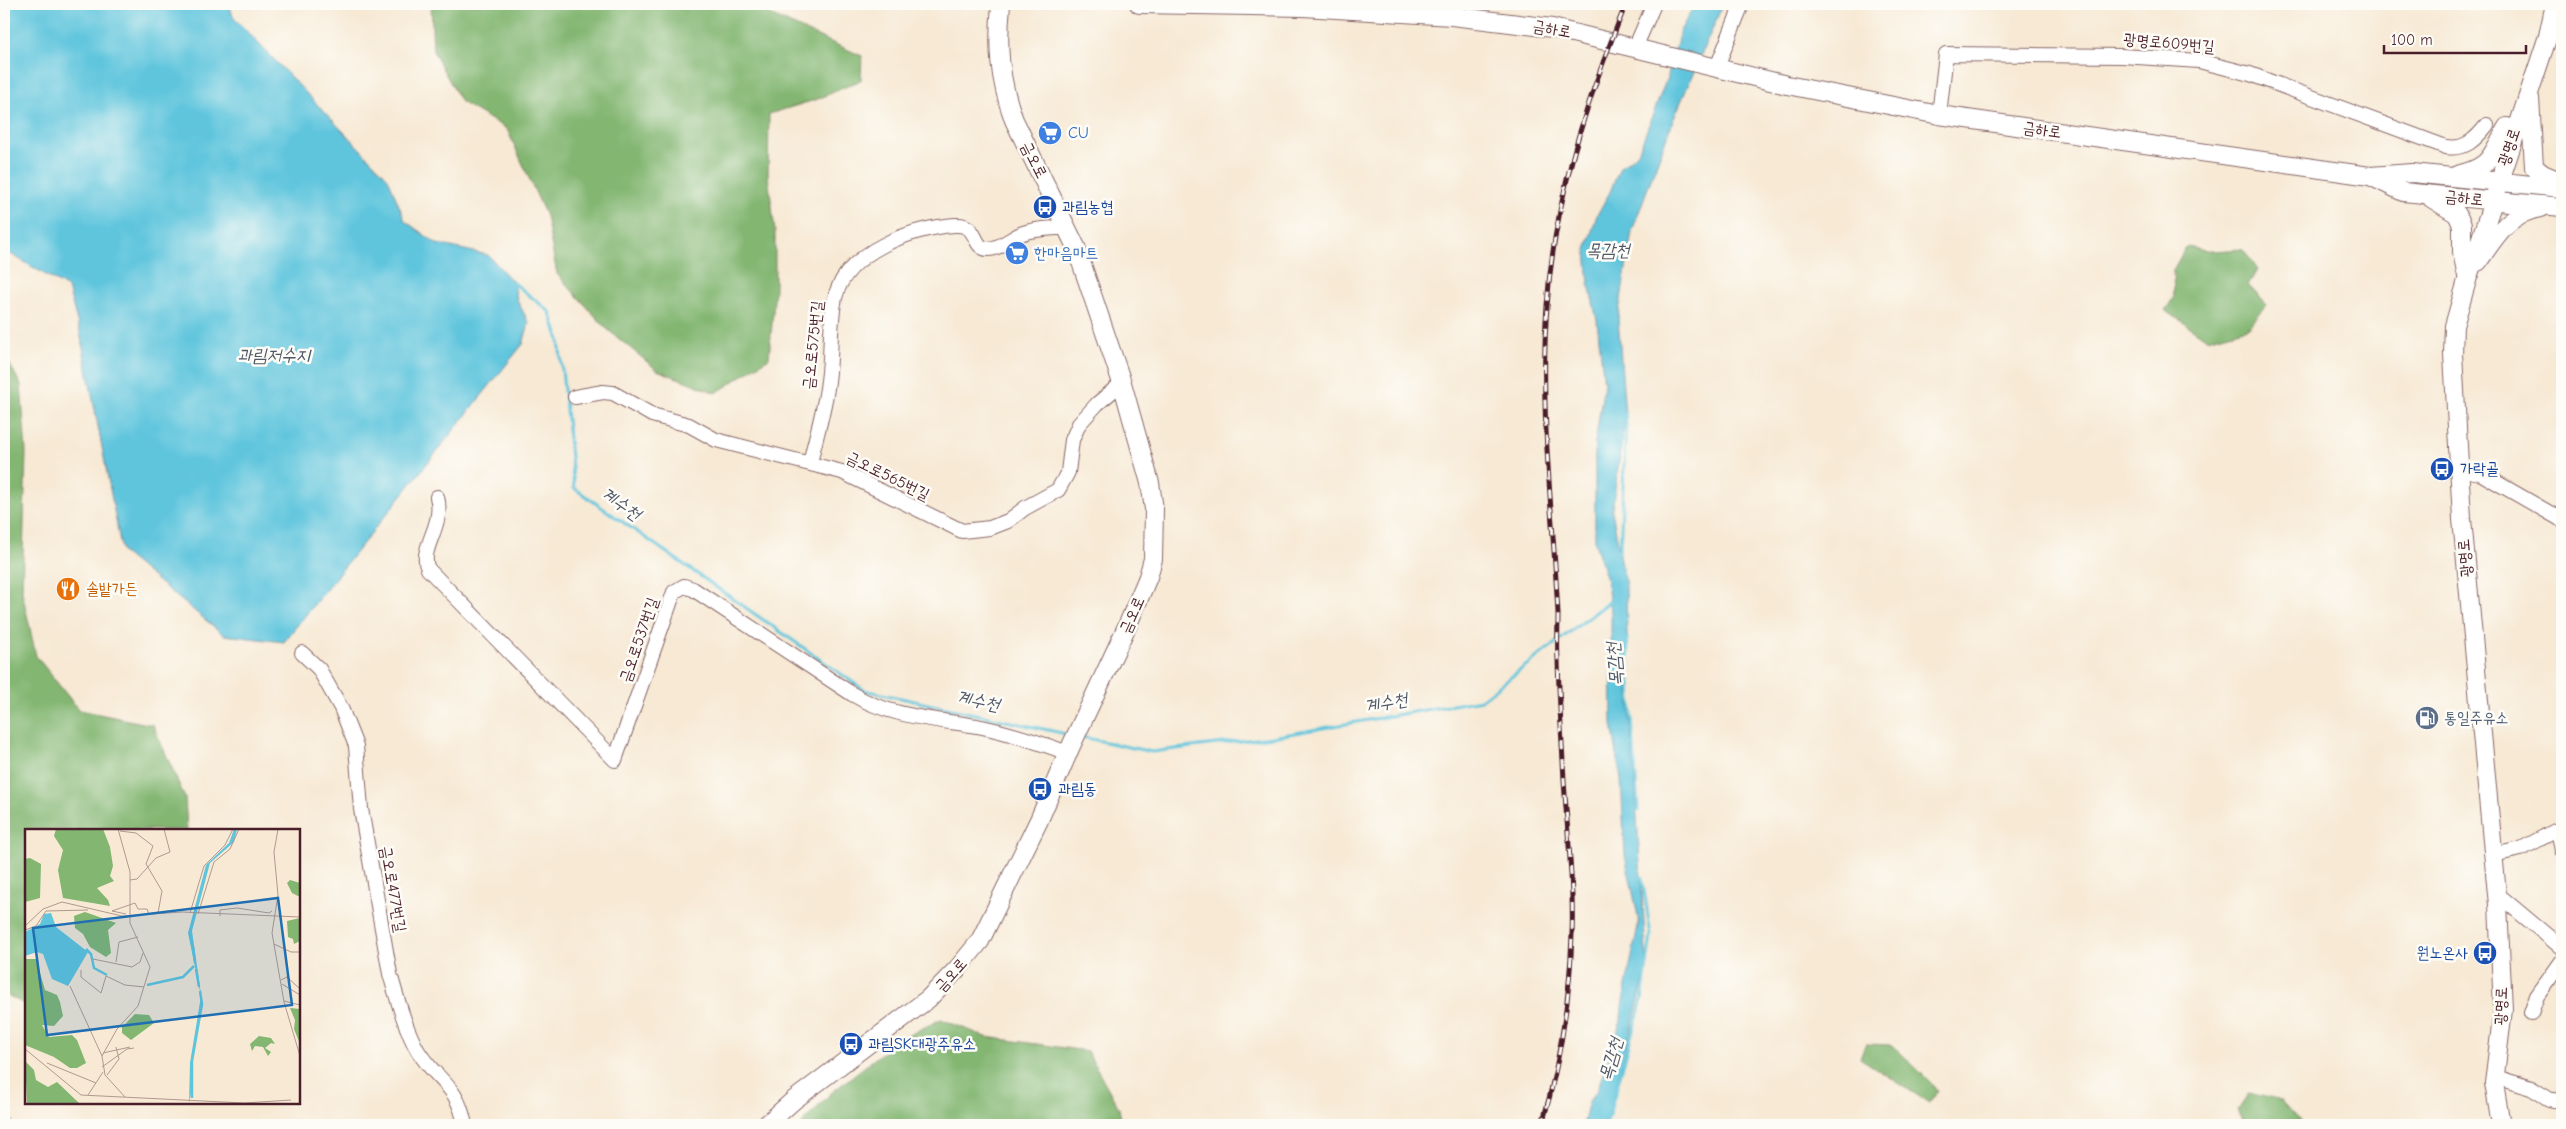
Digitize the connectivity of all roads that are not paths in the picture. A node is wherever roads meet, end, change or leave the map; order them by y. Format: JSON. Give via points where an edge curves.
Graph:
{"nodes":[{"id":1,"x":1002,"y":4,"type":"edge"},
{"id":2,"x":1139,"y":4,"type":"edge"},
{"id":3,"x":1654,"y":4,"type":"edge"},
{"id":4,"x":1742,"y":4,"type":"edge"},
{"id":5,"x":2555,"y":4,"type":"edge"},
{"id":6,"x":1206,"y":5,"type":"edge"},
{"id":7,"x":1304,"y":6,"type":"edge"},
{"id":8,"x":1635,"y":48,"type":"junction"},
{"id":9,"x":1717,"y":67,"type":"junction"},
{"id":10,"x":2530,"y":85,"type":"junction"},
{"id":11,"x":1939,"y":115,"type":"junction"},
{"id":12,"x":2487,"y":126,"type":"dead end"},
{"id":13,"x":2370,"y":176,"type":"junction"},
{"id":14,"x":2449,"y":176,"type":"junction"},
{"id":15,"x":2497,"y":182,"type":"junction"},
{"id":16,"x":2562,"y":182,"type":"edge"},
{"id":17,"x":2562,"y":188,"type":"edge"},
{"id":18,"x":2424,"y":194,"type":"junction"},
{"id":19,"x":2491,"y":201,"type":"junction"},
{"id":20,"x":2558,"y":206,"type":"edge"},
{"id":21,"x":1068,"y":227,"type":"junction"},
{"id":22,"x":2468,"y":276,"type":"junction"},
{"id":23,"x":1122,"y":384,"type":"junction"},
{"id":24,"x":575,"y":397,"type":"dead end"},
{"id":25,"x":810,"y":463,"type":"junction"},
{"id":26,"x":2458,"y":469,"type":"junction"},
{"id":27,"x":437,"y":497,"type":"dead end"},
{"id":28,"x":2562,"y":520,"type":"edge"},
{"id":29,"x":302,"y":654,"type":"dead end"},
{"id":30,"x":1069,"y":750,"type":"junction"},
{"id":31,"x":2562,"y":850,"type":"edge"},
{"id":32,"x":2492,"y":855,"type":"junction"},
{"id":33,"x":2496,"y":893,"type":"junction"},
{"id":34,"x":2562,"y":948,"type":"edge"},
{"id":35,"x":2562,"y":961,"type":"edge"},
{"id":36,"x":2531,"y":1013,"type":"dead end"},
{"id":37,"x":2495,"y":1076,"type":"junction"},
{"id":38,"x":2562,"y":1102,"type":"edge"},
{"id":39,"x":465,"y":1125,"type":"edge"},
{"id":40,"x":766,"y":1125,"type":"edge"},
{"id":41,"x":2501,"y":1125,"type":"edge"}],
"edges":[{"from":1,"to":21,"type":"main road","name":"금오로","via":[[999,56],[1006,98]]},
{"from":2,"to":6,"type":"main road","name":"금하로"},
{"from":3,"to":8,"type":"street"},
{"from":4,"to":9,"type":"street"},
{"from":5,"to":10,"type":"main road","name":"광명로","via":[[2548,36]]},
{"from":6,"to":7,"type":"main road","name":"금하로"},
{"from":7,"to":8,"type":"main road","name":"금하로","via":[[1452,16],[1552,28]]},
{"from":8,"to":9,"type":"main road","name":"금하로"},
{"from":9,"to":11,"type":"main road","name":"금하로","via":[[1788,85]]},
{"from":10,"to":14,"type":"main road","via":[[2488,162],[2477,170]]},
{"from":10,"to":15,"type":"main road","name":"광명로"},
{"from":10,"to":16,"type":"main road","via":[[2534,167]]},
{"from":11,"to":12,"type":"street","name":"광명로609번길","via":[[1946,54],[2129,56],[2199,61],[2234,69],[2446,147],[2469,144]]},
{"from":11,"to":13,"type":"main road","name":"금하로"},
{"from":13,"to":14,"type":"main road","name":"금하로","via":[[2412,173]]},
{"from":13,"to":18,"type":"main road","name":"금하로","via":[[2403,192]]},
{"from":14,"to":15,"type":"main road","name":"금하로"},
{"from":15,"to":17,"type":"main road","name":"금하로"},
{"from":15,"to":19,"type":"main road","name":"광명로"},
{"from":18,"to":19,"type":"main road","name":"금하로"},
{"from":18,"to":22,"type":"main road","via":[[2457,214],[2462,225],[2462,252]]},
{"from":19,"to":20,"type":"main road","name":"금하로"},
{"from":19,"to":22,"type":"main road","name":"광명로"},
{"from":20,"to":22,"type":"main road","via":[[2523,212],[2510,219]]},
{"from":21,"to":23,"type":"main road","name":"금오로"},
{"from":21,"to":25,"type":"street","name":"금오로575번길","via":[[1028,232],[993,249],[986,249],[980,246],[972,230],[956,225],[914,232],[879,247],[860,261],[841,282],[835,295],[828,382]]},
{"from":22,"to":26,"type":"main road","name":"광명로","via":[[2454,326]]},
{"from":23,"to":25,"type":"street","name":"금오로565번길","via":[[1079,424],[1072,440],[1068,472],[1058,490],[1008,521],[990,528],[962,531],[860,479]]},
{"from":23,"to":30,"type":"main road","name":"금오로","via":[[1150,483],[1154,517],[1153,559],[1138,603]]},
{"from":24,"to":25,"type":"street","name":"금오로565번길","via":[[612,393],[652,415],[690,425],[716,440]]},
{"from":26,"to":28,"type":"street","via":[[2480,473]]},
{"from":26,"to":32,"type":"main road","name":"광명로"},
{"from":27,"to":30,"type":"street","name":"금오로537번길","via":[[440,512],[424,559],[428,569],[615,760],[674,592],[684,586],[874,706],[927,720],[1017,735]]},
{"from":29,"to":39,"type":"street","name":"금오로477번길","via":[[319,669],[341,708],[356,746],[361,809],[396,993],[417,1049],[456,1094]]},
{"from":30,"to":40,"type":"main road","name":"금오로","via":[[989,924],[958,968],[911,1014],[794,1100]]},
{"from":31,"to":32,"type":"street","via":[[2555,832],[2521,849]]},
{"from":32,"to":33,"type":"main road","name":"광명로"},
{"from":33,"to":34,"type":"street"},
{"from":33,"to":37,"type":"main road","name":"광명로","via":[[2504,1009]]},
{"from":35,"to":36,"type":"street","via":[[2537,996]]},
{"from":37,"to":38,"type":"street"},
{"from":37,"to":41,"type":"main road","name":"광명로"}]}
